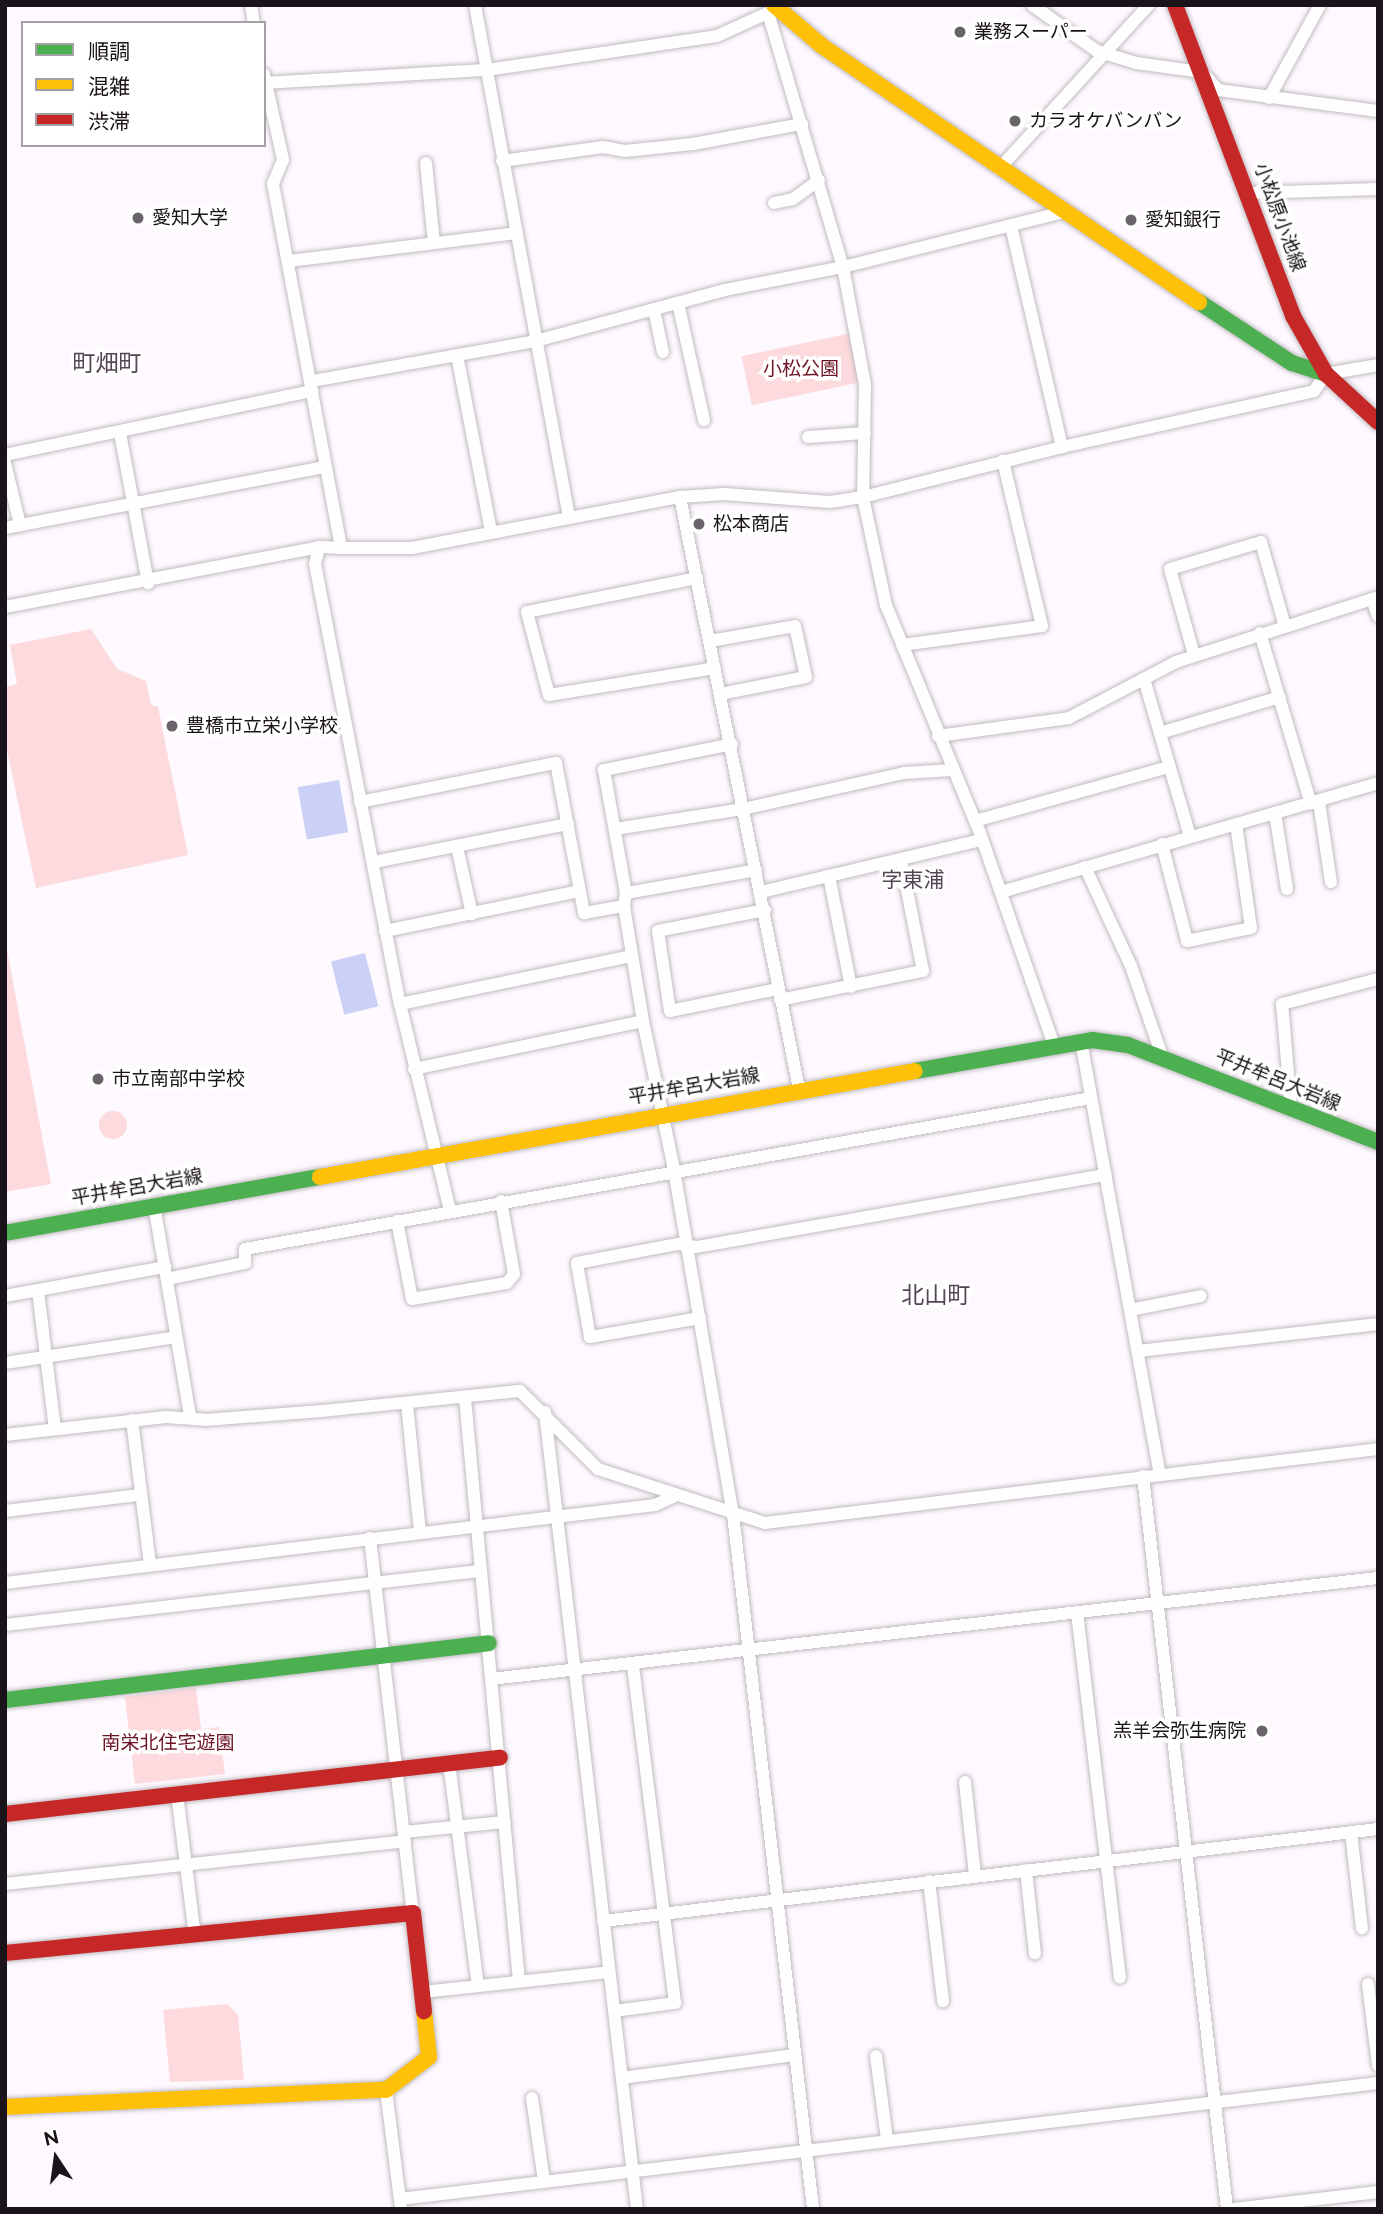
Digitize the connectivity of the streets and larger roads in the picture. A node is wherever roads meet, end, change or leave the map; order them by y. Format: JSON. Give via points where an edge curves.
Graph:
{"nodes":[{"id":1,"x":475,"y":5,"type":"edge"},
{"id":2,"x":1032,"y":5,"type":"edge"},
{"id":3,"x":1149,"y":5,"type":"edge"},
{"id":4,"x":1175,"y":5,"type":"edge"},
{"id":5,"x":1321,"y":5,"type":"edge"},
{"id":6,"x":773,"y":10,"type":"edge"},
{"id":7,"x":1105,"y":53,"type":"junction"},
{"id":8,"x":487,"y":70,"type":"junction"},
{"id":9,"x":1202,"y":72,"type":"junction"},
{"id":10,"x":266,"y":79,"type":"edge"},
{"id":11,"x":266,"y":84,"type":"edge"},
{"id":12,"x":1269,"y":98,"type":"junction"},
{"id":13,"x":1378,"y":111,"type":"edge"},
{"id":14,"x":803,"y":124,"type":"junction"},
{"id":15,"x":502,"y":161,"type":"junction"},
{"id":16,"x":426,"y":163,"type":"dead end"},
{"id":17,"x":999,"y":169,"type":"junction"},
{"id":18,"x":819,"y":180,"type":"junction"},
{"id":19,"x":1378,"y":189,"type":"edge"},
{"id":20,"x":1249,"y":193,"type":"junction"},
{"id":21,"x":774,"y":202,"type":"dead end"},
{"id":22,"x":1063,"y":212,"type":"junction"},
{"id":23,"x":1011,"y":226,"type":"junction"},
{"id":24,"x":516,"y":233,"type":"junction"},
{"id":25,"x":435,"y":243,"type":"junction"},
{"id":26,"x":289,"y":261,"type":"junction"},
{"id":27,"x":844,"y":267,"type":"junction"},
{"id":28,"x":678,"y":303,"type":"junction"},
{"id":29,"x":654,"y":310,"type":"junction"},
{"id":30,"x":536,"y":341,"type":"junction"},
{"id":31,"x":663,"y":352,"type":"dead end"},
{"id":32,"x":457,"y":355,"type":"junction"},
{"id":33,"x":1378,"y":365,"type":"edge"},
{"id":34,"x":1326,"y":374,"type":"junction"},
{"id":35,"x":312,"y":386,"type":"junction"},
{"id":36,"x":704,"y":421,"type":"dead end"},
{"id":37,"x":1378,"y":422,"type":"edge"},
{"id":38,"x":120,"y":433,"type":"junction"},
{"id":39,"x":864,"y":433,"type":"junction"},
{"id":40,"x":808,"y":437,"type":"dead end"},
{"id":41,"x":1062,"y":447,"type":"junction"},
{"id":42,"x":5,"y":455,"type":"edge"},
{"id":43,"x":1003,"y":461,"type":"junction"},
{"id":44,"x":5,"y":463,"type":"edge"},
{"id":45,"x":325,"y":467,"type":"junction"},
{"id":46,"x":680,"y":497,"type":"junction"},
{"id":47,"x":863,"y":497,"type":"junction"},
{"id":48,"x":135,"y":503,"type":"junction"},
{"id":49,"x":569,"y":517,"type":"junction"},
{"id":50,"x":19,"y":525,"type":"junction"},
{"id":51,"x":5,"y":528,"type":"edge"},
{"id":52,"x":491,"y":532,"type":"junction"},
{"id":53,"x":319,"y":547,"type":"junction"},
{"id":54,"x":341,"y":548,"type":"junction"},
{"id":55,"x":697,"y":578,"type":"junction"},
{"id":56,"x":148,"y":583,"type":"junction"},
{"id":57,"x":1375,"y":598,"type":"edge"},
{"id":58,"x":5,"y":607,"type":"edge"},
{"id":59,"x":1378,"y":616,"type":"edge"},
{"id":60,"x":1285,"y":626,"type":"junction"},
{"id":61,"x":1261,"y":634,"type":"junction"},
{"id":62,"x":710,"y":641,"type":"junction"},
{"id":63,"x":902,"y":645,"type":"junction"},
{"id":64,"x":1194,"y":655,"type":"junction"},
{"id":65,"x":715,"y":668,"type":"junction"},
{"id":66,"x":1144,"y":678,"type":"junction"},
{"id":67,"x":720,"y":694,"type":"junction"},
{"id":68,"x":1280,"y":697,"type":"junction"},
{"id":69,"x":1160,"y":733,"type":"junction"},
{"id":70,"x":938,"y":736,"type":"junction"},
{"id":71,"x":732,"y":744,"type":"junction"},
{"id":72,"x":1169,"y":766,"type":"junction"},
{"id":73,"x":952,"y":770,"type":"junction"},
{"id":74,"x":1378,"y":783,"type":"edge"},
{"id":75,"x":360,"y":802,"type":"junction"},
{"id":76,"x":1315,"y":803,"type":"junction"},
{"id":77,"x":743,"y":809,"type":"junction"},
{"id":78,"x":1275,"y":813,"type":"junction"},
{"id":79,"x":975,"y":821,"type":"junction"},
{"id":80,"x":568,"y":824,"type":"junction"},
{"id":81,"x":1236,"y":824,"type":"junction"},
{"id":82,"x":615,"y":829,"type":"junction"},
{"id":83,"x":1190,"y":836,"type":"junction"},
{"id":84,"x":981,"y":840,"type":"junction"},
{"id":85,"x":1162,"y":845,"type":"junction"},
{"id":86,"x":457,"y":847,"type":"junction"},
{"id":87,"x":901,"y":860,"type":"junction"},
{"id":88,"x":374,"y":862,"type":"junction"},
{"id":89,"x":1085,"y":867,"type":"junction"},
{"id":90,"x":756,"y":870,"type":"junction"},
{"id":91,"x":829,"y":876,"type":"junction"},
{"id":92,"x":1331,"y":882,"type":"dead end"},
{"id":93,"x":1287,"y":888,"type":"dead end"},
{"id":94,"x":580,"y":891,"type":"junction"},
{"id":95,"x":761,"y":892,"type":"junction"},
{"id":96,"x":1001,"y":892,"type":"junction"},
{"id":97,"x":625,"y":900,"type":"junction"},
{"id":98,"x":765,"y":910,"type":"junction"},
{"id":99,"x":472,"y":914,"type":"junction"},
{"id":100,"x":385,"y":931,"type":"junction"},
{"id":101,"x":632,"y":956,"type":"junction"},
{"id":102,"x":1378,"y":979,"type":"edge"},
{"id":103,"x":851,"y":987,"type":"junction"},
{"id":104,"x":778,"y":995,"type":"junction"},
{"id":105,"x":400,"y":1004,"type":"junction"},
{"id":106,"x":643,"y":1021,"type":"junction"},
{"id":107,"x":1081,"y":1041,"type":"junction"},
{"id":108,"x":1054,"y":1045,"type":"junction"},
{"id":109,"x":1162,"y":1056,"type":"junction"},
{"id":110,"x":414,"y":1069,"type":"junction"},
{"id":111,"x":799,"y":1089,"type":"junction"},
{"id":112,"x":1091,"y":1098,"type":"junction"},
{"id":113,"x":1291,"y":1108,"type":"junction"},
{"id":114,"x":662,"y":1113,"type":"junction"},
{"id":115,"x":1378,"y":1142,"type":"edge"},
{"id":116,"x":439,"y":1155,"type":"junction"},
{"id":117,"x":674,"y":1170,"type":"junction"},
{"id":118,"x":1106,"y":1175,"type":"junction"},
{"id":119,"x":501,"y":1201,"type":"junction"},
{"id":120,"x":154,"y":1205,"type":"junction"},
{"id":121,"x":450,"y":1211,"type":"junction"},
{"id":122,"x":397,"y":1221,"type":"junction"},
{"id":123,"x":5,"y":1233,"type":"edge"},
{"id":124,"x":687,"y":1247,"type":"junction"},
{"id":125,"x":166,"y":1273,"type":"junction"},
{"id":126,"x":38,"y":1291,"type":"junction"},
{"id":127,"x":5,"y":1296,"type":"edge"},
{"id":128,"x":1201,"y":1296,"type":"dead end"},
{"id":129,"x":1130,"y":1310,"type":"junction"},
{"id":130,"x":700,"y":1318,"type":"junction"},
{"id":131,"x":1378,"y":1324,"type":"edge"},
{"id":132,"x":176,"y":1337,"type":"junction"},
{"id":133,"x":1138,"y":1351,"type":"junction"},
{"id":134,"x":46,"y":1358,"type":"junction"},
{"id":135,"x":5,"y":1363,"type":"edge"},
{"id":136,"x":465,"y":1398,"type":"junction"},
{"id":137,"x":407,"y":1404,"type":"junction"},
{"id":138,"x":545,"y":1412,"type":"junction"},
{"id":139,"x":190,"y":1416,"type":"junction"},
{"id":140,"x":132,"y":1420,"type":"junction"},
{"id":141,"x":55,"y":1429,"type":"junction"},
{"id":142,"x":5,"y":1435,"type":"edge"},
{"id":143,"x":1378,"y":1449,"type":"edge"},
{"id":144,"x":1160,"y":1474,"type":"junction"},
{"id":145,"x":1143,"y":1476,"type":"junction"},
{"id":146,"x":140,"y":1495,"type":"junction"},
{"id":147,"x":673,"y":1497,"type":"junction"},
{"id":148,"x":5,"y":1511,"type":"edge"},
{"id":149,"x":733,"y":1514,"type":"junction"},
{"id":150,"x":557,"y":1516,"type":"junction"},
{"id":151,"x":478,"y":1525,"type":"junction"},
{"id":152,"x":420,"y":1532,"type":"junction"},
{"id":153,"x":369,"y":1538,"type":"junction"},
{"id":154,"x":150,"y":1564,"type":"junction"},
{"id":155,"x":481,"y":1571,"type":"junction"},
{"id":156,"x":1378,"y":1578,"type":"edge"},
{"id":157,"x":375,"y":1582,"type":"junction"},
{"id":158,"x":5,"y":1583,"type":"edge"},
{"id":159,"x":1157,"y":1604,"type":"junction"},
{"id":160,"x":1077,"y":1612,"type":"junction"},
{"id":161,"x":5,"y":1625,"type":"edge"},
{"id":162,"x":488,"y":1643,"type":"junction"},
{"id":163,"x":748,"y":1651,"type":"junction"},
{"id":164,"x":384,"y":1654,"type":"junction"},
{"id":165,"x":633,"y":1664,"type":"junction"},
{"id":166,"x":575,"y":1671,"type":"junction"},
{"id":167,"x":491,"y":1679,"type":"junction"},
{"id":168,"x":5,"y":1700,"type":"edge"},
{"id":169,"x":500,"y":1758,"type":"junction"},
{"id":170,"x":449,"y":1763,"type":"junction"},
{"id":171,"x":397,"y":1769,"type":"junction"},
{"id":172,"x":965,"y":1782,"type":"dead end"},
{"id":173,"x":177,"y":1794,"type":"junction"},
{"id":174,"x":5,"y":1814,"type":"edge"},
{"id":175,"x":505,"y":1822,"type":"junction"},
{"id":176,"x":459,"y":1826,"type":"junction"},
{"id":177,"x":1378,"y":1829,"type":"edge"},
{"id":178,"x":1351,"y":1832,"type":"junction"},
{"id":179,"x":405,"y":1836,"type":"junction"},
{"id":180,"x":1185,"y":1851,"type":"junction"},
{"id":181,"x":1106,"y":1860,"type":"junction"},
{"id":182,"x":187,"y":1863,"type":"junction"},
{"id":183,"x":1026,"y":1870,"type":"junction"},
{"id":184,"x":975,"y":1875,"type":"junction"},
{"id":185,"x":929,"y":1881,"type":"junction"},
{"id":186,"x":5,"y":1884,"type":"edge"},
{"id":187,"x":777,"y":1899,"type":"junction"},
{"id":188,"x":413,"y":1913,"type":"junction"},
{"id":189,"x":663,"y":1913,"type":"junction"},
{"id":190,"x":603,"y":1921,"type":"junction"},
{"id":191,"x":1362,"y":1928,"type":"dead end"},
{"id":192,"x":195,"y":1936,"type":"junction"},
{"id":193,"x":5,"y":1954,"type":"edge"},
{"id":194,"x":1035,"y":1954,"type":"dead end"},
{"id":195,"x":609,"y":1972,"type":"junction"},
{"id":196,"x":1121,"y":1977,"type":"dead end"},
{"id":197,"x":519,"y":1981,"type":"junction"},
{"id":198,"x":1368,"y":1984,"type":"dead end"},
{"id":199,"x":478,"y":1985,"type":"junction"},
{"id":200,"x":423,"y":1992,"type":"junction"},
{"id":201,"x":943,"y":2001,"type":"dead end"},
{"id":202,"x":614,"y":2011,"type":"junction"},
{"id":203,"x":794,"y":2055,"type":"junction"},
{"id":204,"x":876,"y":2056,"type":"dead end"},
{"id":205,"x":1378,"y":2065,"type":"edge"},
{"id":206,"x":622,"y":2078,"type":"junction"},
{"id":207,"x":1378,"y":2083,"type":"edge"},
{"id":208,"x":386,"y":2090,"type":"junction"},
{"id":209,"x":532,"y":2098,"type":"dead end"},
{"id":210,"x":1214,"y":2102,"type":"junction"},
{"id":211,"x":5,"y":2107,"type":"edge"},
{"id":212,"x":887,"y":2139,"type":"junction"},
{"id":213,"x":806,"y":2149,"type":"junction"},
{"id":214,"x":633,"y":2169,"type":"junction"},
{"id":215,"x":544,"y":2181,"type":"junction"},
{"id":216,"x":1378,"y":2192,"type":"edge"},
{"id":217,"x":400,"y":2204,"type":"edge"},
{"id":218,"x":1321,"y":2204,"type":"edge"},
{"id":219,"x":637,"y":2209,"type":"edge"},
{"id":220,"x":813,"y":2209,"type":"edge"},
{"id":221,"x":1227,"y":2209,"type":"edge"},
{"id":222,"x":1234,"y":2209,"type":"edge"}],
"edges":[{"from":1,"to":8,"type":"street"},
{"from":2,"to":7,"type":"street"},
{"from":3,"to":7,"type":"street"},
{"from":4,"to":9,"type":"street","name":"小松原小池線"},
{"from":5,"to":12,"type":"street"},
{"from":6,"to":8,"type":"street","via":[[718,36]]},
{"from":6,"to":14,"type":"street"},
{"from":6,"to":17,"type":"street"},
{"from":7,"to":9,"type":"street","via":[[1136,63]]},
{"from":7,"to":17,"type":"street"},
{"from":8,"to":10,"type":"street"},
{"from":8,"to":15,"type":"street"},
{"from":9,"to":12,"type":"street","via":[[1217,89]]},
{"from":9,"to":20,"type":"street","name":"小松原小池線"},
{"from":11,"to":26,"type":"street","via":[[283,160],[273,184]]},
{"from":12,"to":13,"type":"street"},
{"from":14,"to":15,"type":"street","via":[[693,144],[625,151],[603,147]]},
{"from":14,"to":18,"type":"street"},
{"from":15,"to":24,"type":"street"},
{"from":16,"to":25,"type":"street"},
{"from":17,"to":22,"type":"street"},
{"from":18,"to":21,"type":"street","via":[[793,199]]},
{"from":18,"to":27,"type":"street"},
{"from":19,"to":20,"type":"street"},
{"from":20,"to":34,"type":"street","name":"小松原小池線","via":[[1293,316]]},
{"from":22,"to":23,"type":"street"},
{"from":22,"to":34,"type":"street","via":[[1292,363]]},
{"from":23,"to":27,"type":"street"},
{"from":23,"to":41,"type":"street"},
{"from":24,"to":25,"type":"street"},
{"from":24,"to":30,"type":"street"},
{"from":25,"to":26,"type":"street"},
{"from":26,"to":35,"type":"street"},
{"from":27,"to":28,"type":"street"},
{"from":27,"to":39,"type":"street","via":[[865,385]]},
{"from":28,"to":29,"type":"street"},
{"from":28,"to":36,"type":"street"},
{"from":29,"to":30,"type":"street"},
{"from":29,"to":31,"type":"street"},
{"from":30,"to":32,"type":"street"},
{"from":30,"to":49,"type":"street"},
{"from":32,"to":35,"type":"street"},
{"from":32,"to":52,"type":"street"},
{"from":33,"to":34,"type":"street"},
{"from":34,"to":37,"type":"street","name":"小松原小池線"},
{"from":34,"to":41,"type":"street","via":[[1314,391]]},
{"from":35,"to":38,"type":"street"},
{"from":35,"to":45,"type":"street"},
{"from":38,"to":42,"type":"street"},
{"from":38,"to":48,"type":"street"},
{"from":39,"to":40,"type":"street"},
{"from":39,"to":47,"type":"street"},
{"from":41,"to":43,"type":"street"},
{"from":43,"to":47,"type":"street"},
{"from":43,"to":63,"type":"street","via":[[1042,626]]},
{"from":44,"to":50,"type":"street"},
{"from":45,"to":48,"type":"street"},
{"from":45,"to":54,"type":"street"},
{"from":46,"to":47,"type":"street","via":[[724,494],[830,502]]},
{"from":46,"to":49,"type":"street"},
{"from":46,"to":55,"type":"street"},
{"from":47,"to":63,"type":"street","via":[[886,605]]},
{"from":48,"to":50,"type":"street"},
{"from":48,"to":56,"type":"street"},
{"from":49,"to":52,"type":"street"},
{"from":50,"to":51,"type":"street"},
{"from":52,"to":54,"type":"street","via":[[412,548]]},
{"from":53,"to":54,"type":"street"},
{"from":53,"to":56,"type":"street"},
{"from":53,"to":75,"type":"street","via":[[315,564]]},
{"from":55,"to":62,"type":"street"},
{"from":55,"to":65,"type":"street","via":[[527,612],[550,695]]},
{"from":56,"to":58,"type":"street"},
{"from":57,"to":59,"type":"street"},
{"from":57,"to":60,"type":"street"},
{"from":60,"to":61,"type":"street"},
{"from":60,"to":64,"type":"street","via":[[1261,542],[1170,569]]},
{"from":61,"to":64,"type":"street"},
{"from":61,"to":68,"type":"street"},
{"from":62,"to":65,"type":"street"},
{"from":62,"to":67,"type":"street","via":[[795,626],[806,677]]},
{"from":63,"to":70,"type":"street"},
{"from":64,"to":66,"type":"street"},
{"from":65,"to":67,"type":"street"},
{"from":66,"to":69,"type":"street"},
{"from":66,"to":70,"type":"street","via":[[1069,718]]},
{"from":67,"to":71,"type":"street"},
{"from":68,"to":69,"type":"street"},
{"from":68,"to":76,"type":"street"},
{"from":69,"to":72,"type":"street"},
{"from":70,"to":73,"type":"street"},
{"from":71,"to":77,"type":"street"},
{"from":71,"to":82,"type":"street","via":[[604,770]]},
{"from":72,"to":79,"type":"street"},
{"from":72,"to":83,"type":"street"},
{"from":73,"to":77,"type":"street","via":[[904,773]]},
{"from":73,"to":79,"type":"street"},
{"from":74,"to":76,"type":"street"},
{"from":75,"to":80,"type":"street","via":[[556,763]]},
{"from":75,"to":88,"type":"street"},
{"from":76,"to":78,"type":"street"},
{"from":76,"to":92,"type":"street"},
{"from":77,"to":82,"type":"street"},
{"from":77,"to":90,"type":"street"},
{"from":78,"to":81,"type":"street"},
{"from":78,"to":93,"type":"street"},
{"from":79,"to":84,"type":"street"},
{"from":80,"to":86,"type":"street"},
{"from":80,"to":94,"type":"street"},
{"from":81,"to":83,"type":"street"},
{"from":81,"to":85,"type":"street","via":[[1251,928],[1187,941]]},
{"from":82,"to":97,"type":"street"},
{"from":83,"to":85,"type":"street"},
{"from":84,"to":87,"type":"street"},
{"from":84,"to":96,"type":"street"},
{"from":85,"to":89,"type":"street"},
{"from":86,"to":88,"type":"street"},
{"from":86,"to":99,"type":"street"},
{"from":87,"to":91,"type":"street"},
{"from":87,"to":103,"type":"street","via":[[922,971]]},
{"from":88,"to":100,"type":"street"},
{"from":89,"to":96,"type":"street"},
{"from":89,"to":109,"type":"street","via":[[1131,966]]},
{"from":90,"to":95,"type":"street"},
{"from":90,"to":97,"type":"street"},
{"from":91,"to":95,"type":"street"},
{"from":91,"to":103,"type":"street"},
{"from":94,"to":97,"type":"street","via":[[584,914]]},
{"from":94,"to":99,"type":"street"},
{"from":95,"to":98,"type":"street"},
{"from":96,"to":108,"type":"street"},
{"from":97,"to":101,"type":"street"},
{"from":98,"to":104,"type":"street"},
{"from":98,"to":104,"type":"street","via":[[658,930],[670,1011]]},
{"from":99,"to":100,"type":"street"},
{"from":100,"to":105,"type":"street"},
{"from":101,"to":105,"type":"street"},
{"from":101,"to":106,"type":"street"},
{"from":102,"to":113,"type":"street","via":[[1282,1004]]},
{"from":103,"to":104,"type":"street"},
{"from":104,"to":111,"type":"street"},
{"from":105,"to":110,"type":"street"},
{"from":106,"to":110,"type":"street"},
{"from":106,"to":114,"type":"street"},
{"from":107,"to":108,"type":"street","name":"平井牟呂大岩線"},
{"from":107,"to":109,"type":"street","name":"平井牟呂大岩線","via":[[1109,1041]]},
{"from":107,"to":112,"type":"street"},
{"from":108,"to":111,"type":"street","name":"平井牟呂大岩線"},
{"from":109,"to":113,"type":"street","name":"平井牟呂大岩線"},
{"from":110,"to":116,"type":"street"},
{"from":111,"to":114,"type":"street","name":"平井牟呂大岩線"},
{"from":112,"to":117,"type":"street"},
{"from":112,"to":118,"type":"street"},
{"from":113,"to":115,"type":"street","name":"平井牟呂大岩線"},
{"from":114,"to":116,"type":"street","name":"平井牟呂大岩線"},
{"from":114,"to":117,"type":"street"},
{"from":116,"to":120,"type":"street","name":"平井牟呂大岩線"},
{"from":116,"to":121,"type":"street"},
{"from":117,"to":119,"type":"street"},
{"from":117,"to":124,"type":"street"},
{"from":118,"to":124,"type":"street"},
{"from":118,"to":129,"type":"street"},
{"from":119,"to":121,"type":"street"},
{"from":119,"to":122,"type":"street","via":[[514,1274],[507,1283],[412,1299]]},
{"from":120,"to":123,"type":"street","name":"平井牟呂大岩線"},
{"from":120,"to":125,"type":"street"},
{"from":121,"to":122,"type":"street"},
{"from":122,"to":125,"type":"street","via":[[245,1250],[245,1263]]},
{"from":124,"to":130,"type":"street"},
{"from":124,"to":130,"type":"street","via":[[577,1263],[590,1337]]},
{"from":125,"to":126,"type":"street"},
{"from":125,"to":132,"type":"street"},
{"from":126,"to":127,"type":"street"},
{"from":126,"to":134,"type":"street"},
{"from":128,"to":129,"type":"street"},
{"from":129,"to":133,"type":"street"},
{"from":130,"to":149,"type":"street"},
{"from":131,"to":133,"type":"street"},
{"from":132,"to":134,"type":"street"},
{"from":132,"to":139,"type":"street"},
{"from":133,"to":144,"type":"street"},
{"from":134,"to":135,"type":"street"},
{"from":134,"to":141,"type":"street"},
{"from":136,"to":137,"type":"street"},
{"from":136,"to":138,"type":"street","via":[[520,1391]]},
{"from":136,"to":151,"type":"street"},
{"from":137,"to":139,"type":"street","via":[[205,1419]]},
{"from":137,"to":152,"type":"street"},
{"from":138,"to":147,"type":"street","via":[[598,1469]]},
{"from":138,"to":150,"type":"street"},
{"from":139,"to":140,"type":"street"},
{"from":140,"to":141,"type":"street"},
{"from":140,"to":146,"type":"street"},
{"from":141,"to":142,"type":"street"},
{"from":143,"to":144,"type":"street"},
{"from":144,"to":145,"type":"street"},
{"from":145,"to":149,"type":"street","via":[[765,1523]]},
{"from":145,"to":159,"type":"street"},
{"from":146,"to":148,"type":"street"},
{"from":146,"to":154,"type":"street"},
{"from":147,"to":149,"type":"street"},
{"from":147,"to":150,"type":"street","via":[[655,1505]]},
{"from":149,"to":163,"type":"street"},
{"from":150,"to":151,"type":"street"},
{"from":150,"to":166,"type":"street"},
{"from":151,"to":152,"type":"street"},
{"from":151,"to":155,"type":"street"},
{"from":152,"to":153,"type":"street"},
{"from":153,"to":154,"type":"street"},
{"from":153,"to":157,"type":"street"},
{"from":154,"to":158,"type":"street"},
{"from":155,"to":157,"type":"street"},
{"from":155,"to":162,"type":"street"},
{"from":156,"to":159,"type":"street"},
{"from":157,"to":161,"type":"street"},
{"from":157,"to":164,"type":"street"},
{"from":159,"to":160,"type":"street"},
{"from":159,"to":180,"type":"street"},
{"from":160,"to":163,"type":"street"},
{"from":160,"to":181,"type":"street"},
{"from":162,"to":164,"type":"street"},
{"from":162,"to":167,"type":"street"},
{"from":163,"to":165,"type":"street"},
{"from":163,"to":187,"type":"street"},
{"from":164,"to":168,"type":"street"},
{"from":164,"to":171,"type":"street"},
{"from":165,"to":166,"type":"street"},
{"from":165,"to":189,"type":"street"},
{"from":166,"to":167,"type":"street"},
{"from":166,"to":190,"type":"street"},
{"from":167,"to":169,"type":"street"},
{"from":169,"to":170,"type":"street"},
{"from":169,"to":175,"type":"street"},
{"from":170,"to":171,"type":"street"},
{"from":170,"to":176,"type":"street"},
{"from":171,"to":173,"type":"street"},
{"from":171,"to":179,"type":"street"},
{"from":172,"to":184,"type":"street"},
{"from":173,"to":174,"type":"street"},
{"from":173,"to":182,"type":"street"},
{"from":175,"to":176,"type":"street"},
{"from":175,"to":197,"type":"street"},
{"from":176,"to":179,"type":"street"},
{"from":176,"to":199,"type":"street"},
{"from":177,"to":178,"type":"street"},
{"from":178,"to":180,"type":"street"},
{"from":178,"to":191,"type":"street"},
{"from":179,"to":182,"type":"street"},
{"from":179,"to":188,"type":"street"},
{"from":180,"to":181,"type":"street"},
{"from":180,"to":210,"type":"street"},
{"from":181,"to":183,"type":"street"},
{"from":181,"to":196,"type":"street"},
{"from":182,"to":186,"type":"street"},
{"from":182,"to":192,"type":"street"},
{"from":183,"to":184,"type":"street"},
{"from":183,"to":194,"type":"street"},
{"from":184,"to":185,"type":"street"},
{"from":185,"to":187,"type":"street"},
{"from":185,"to":201,"type":"street"},
{"from":187,"to":189,"type":"street"},
{"from":187,"to":203,"type":"street"},
{"from":188,"to":192,"type":"street"},
{"from":188,"to":200,"type":"street"},
{"from":189,"to":190,"type":"street"},
{"from":189,"to":202,"type":"street","via":[[675,2003]]},
{"from":190,"to":195,"type":"street"},
{"from":192,"to":193,"type":"street"},
{"from":195,"to":197,"type":"street"},
{"from":195,"to":202,"type":"street"},
{"from":197,"to":199,"type":"street"},
{"from":198,"to":205,"type":"street"},
{"from":199,"to":200,"type":"street"},
{"from":200,"to":208,"type":"street","via":[[429,2057]]},
{"from":202,"to":206,"type":"street"},
{"from":203,"to":206,"type":"street"},
{"from":203,"to":213,"type":"street"},
{"from":204,"to":212,"type":"street"},
{"from":206,"to":214,"type":"street"},
{"from":207,"to":210,"type":"street"},
{"from":208,"to":211,"type":"street"},
{"from":208,"to":217,"type":"street"},
{"from":209,"to":215,"type":"street"},
{"from":210,"to":212,"type":"street"},
{"from":210,"to":221,"type":"street"},
{"from":212,"to":213,"type":"street"},
{"from":213,"to":214,"type":"street"},
{"from":213,"to":220,"type":"street"},
{"from":214,"to":215,"type":"street"},
{"from":214,"to":219,"type":"street"},
{"from":215,"to":217,"type":"street"},
{"from":216,"to":218,"type":"street"},
{"from":218,"to":222,"type":"street"}]}
